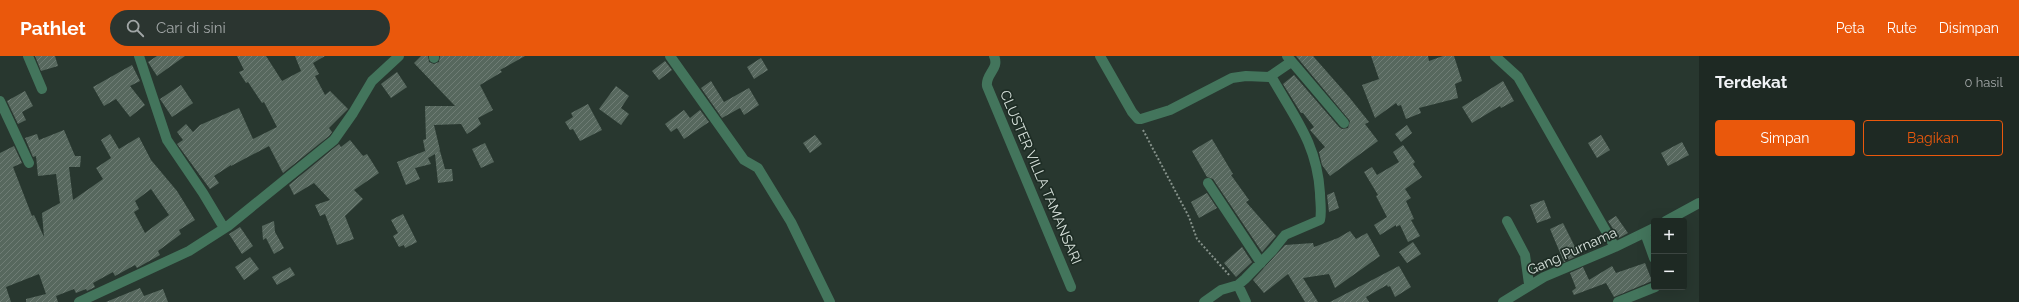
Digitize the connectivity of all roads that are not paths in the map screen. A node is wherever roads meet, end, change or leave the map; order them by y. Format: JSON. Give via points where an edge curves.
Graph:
{"nodes":[{"id":1,"x":28,"y":56,"type":"edge"},
{"id":2,"x":139,"y":56,"type":"edge"},
{"id":3,"x":399,"y":56,"type":"edge"},
{"id":4,"x":670,"y":56,"type":"edge"},
{"id":5,"x":994,"y":56,"type":"edge"},
{"id":6,"x":1100,"y":56,"type":"edge"},
{"id":7,"x":1495,"y":56,"type":"edge"},
{"id":8,"x":1289,"y":59,"type":"edge"},
{"id":9,"x":1271,"y":76,"type":"junction"},
{"id":10,"x":42,"y":89,"type":"dead end"},
{"id":11,"x":0,"y":101,"type":"edge"},
{"id":12,"x":1344,"y":123,"type":"dead end"},
{"id":13,"x":29,"y":163,"type":"dead end"},
{"id":14,"x":1208,"y":183,"type":"dead end"},
{"id":15,"x":1699,"y":203,"type":"edge"},
{"id":16,"x":1672,"y":218,"type":"edge"},
{"id":17,"x":1507,"y":221,"type":"dead end"},
{"id":18,"x":224,"y":228,"type":"junction"},
{"id":19,"x":1651,"y":230,"type":"edge"},
{"id":20,"x":1644,"y":233,"type":"junction"},
{"id":21,"x":1615,"y":247,"type":"junction"},
{"id":22,"x":1652,"y":254,"type":"edge"},
{"id":23,"x":1261,"y":263,"type":"junction"},
{"id":24,"x":1238,"y":284,"type":"junction"},
{"id":25,"x":1529,"y":284,"type":"junction"},
{"id":26,"x":1071,"y":287,"type":"dead end"},
{"id":27,"x":1651,"y":289,"type":"edge"},
{"id":28,"x":79,"y":302,"type":"edge"},
{"id":29,"x":830,"y":302,"type":"edge"},
{"id":30,"x":1204,"y":302,"type":"edge"},
{"id":31,"x":1246,"y":302,"type":"edge"},
{"id":32,"x":1503,"y":302,"type":"edge"},
{"id":33,"x":1618,"y":302,"type":"edge"}],
"edges":[{"from":1,"to":10,"type":"street"},
{"from":2,"to":18,"type":"street","via":[[167,140]]},
{"from":3,"to":18,"type":"street","via":[[372,81],[334,140]]},
{"from":4,"to":29,"type":"street","via":[[744,160],[758,168],[791,222]]},
{"from":5,"to":26,"type":"street","name":"CLUSTER VILLA TAMANSARI","via":[[995,68],[987,86]]},
{"from":6,"to":9,"type":"street","via":[[1138,119],[1149,118],[1170,110],[1232,78]]},
{"from":7,"to":21,"type":"street","via":[[1518,77]]},
{"from":8,"to":9,"type":"street"},
{"from":8,"to":12,"type":"street"},
{"from":9,"to":23,"type":"street","via":[[1298,119],[1311,147],[1319,178],[1321,217],[1318,222],[1284,235]]},
{"from":11,"to":13,"type":"street"},
{"from":14,"to":23,"type":"street"},
{"from":15,"to":16,"type":"street"},
{"from":17,"to":25,"type":"street","via":[[1525,255]]},
{"from":18,"to":28,"type":"street","via":[[188,251]]},
{"from":19,"to":20,"type":"street","name":"Gang Purnama"},
{"from":20,"to":21,"type":"street","name":"Gang Purnama"},
{"from":20,"to":22,"type":"street"},
{"from":21,"to":25,"type":"street","name":"Gang Purnama"},
{"from":23,"to":24,"type":"street"},
{"from":24,"to":30,"type":"street","via":[[1221,290]]},
{"from":24,"to":31,"type":"street"},
{"from":25,"to":32,"type":"street","name":"Gang Purnama"},
{"from":27,"to":33,"type":"street"}]}
